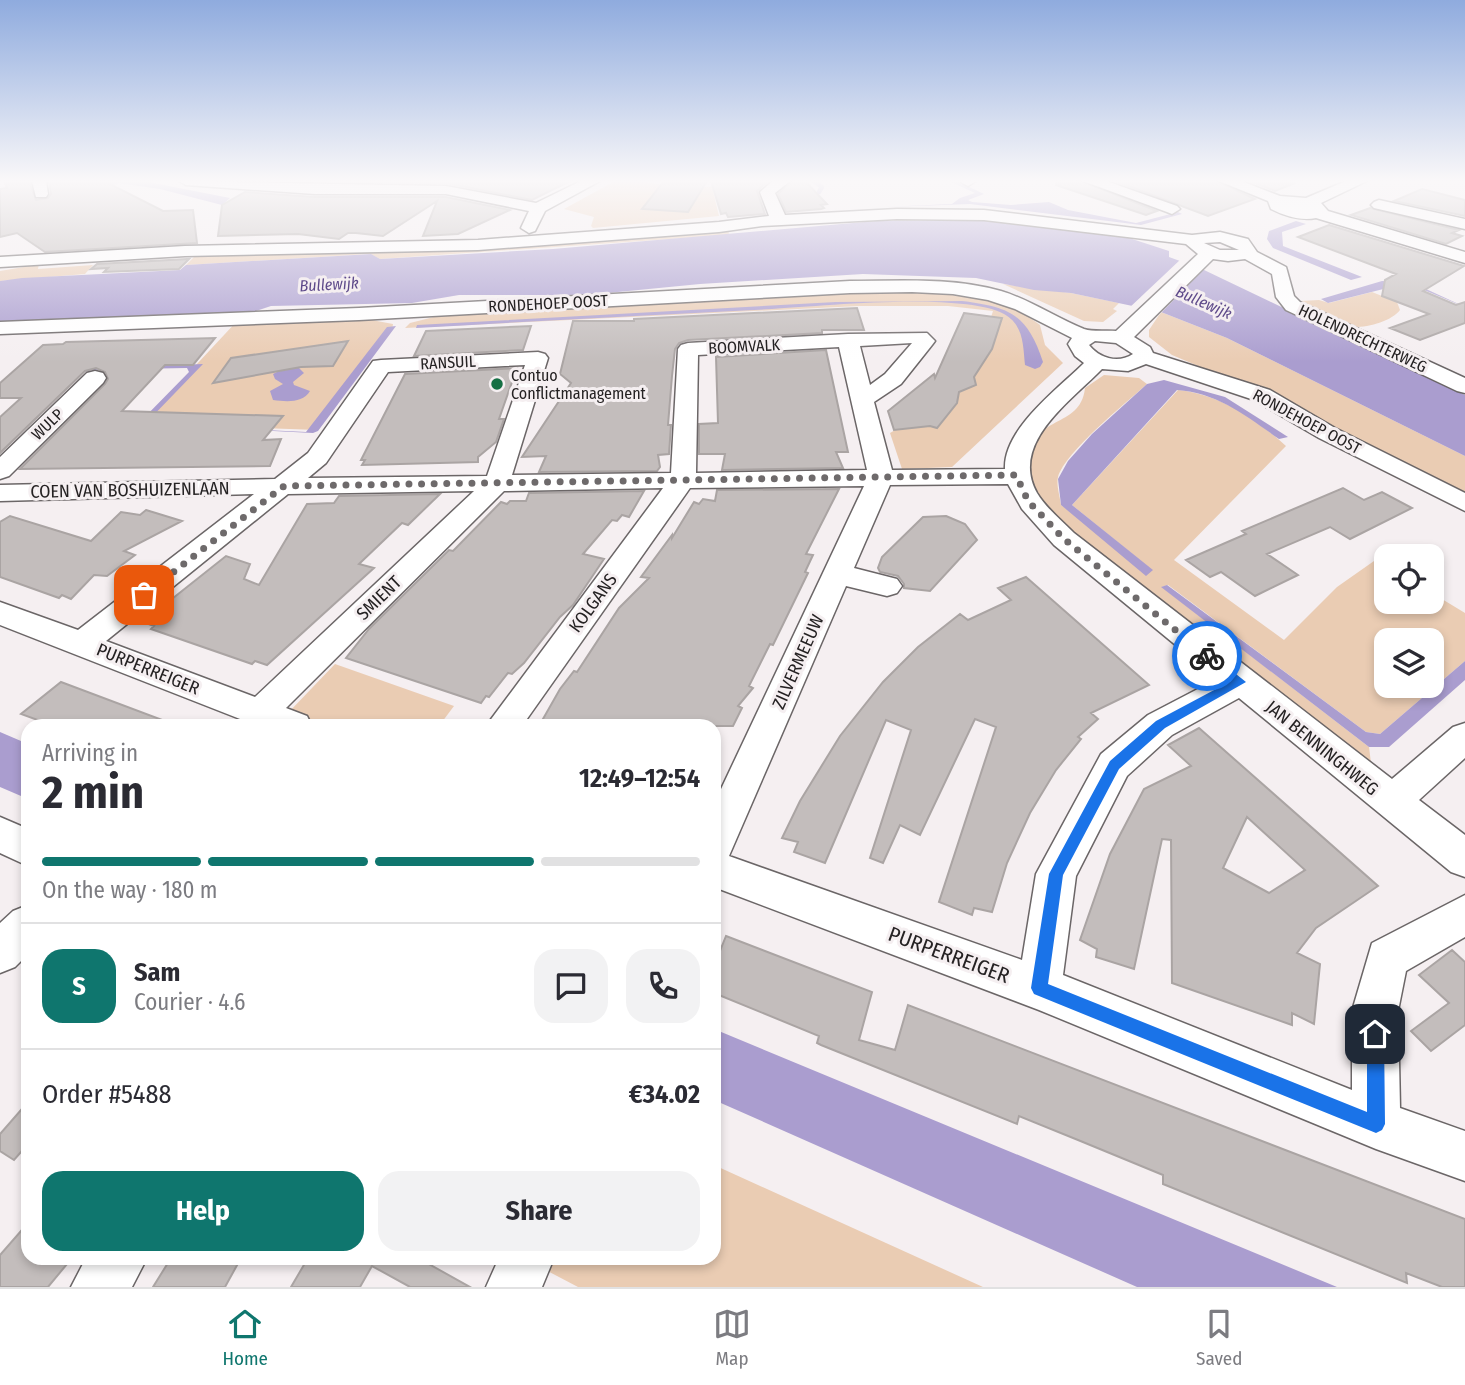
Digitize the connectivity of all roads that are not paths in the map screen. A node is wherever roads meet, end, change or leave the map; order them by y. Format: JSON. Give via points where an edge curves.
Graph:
{"nodes":[{"id":1,"x":534,"y":241,"type":"edge"},
{"id":2,"x":1195,"y":241,"type":"edge"},
{"id":3,"x":1242,"y":241,"type":"edge"},
{"id":4,"x":1411,"y":241,"type":"edge"},
{"id":5,"x":523,"y":242,"type":"joint"},
{"id":6,"x":1423,"y":245,"type":"junction"},
{"id":7,"x":1247,"y":253,"type":"junction"},
{"id":8,"x":1396,"y":256,"type":"dead end"},
{"id":9,"x":1464,"y":256,"type":"edge"},
{"id":10,"x":1203,"y":258,"type":"junction"},
{"id":11,"x":0,"y":262,"type":"edge"},
{"id":12,"x":0,"y":328,"type":"edge"},
{"id":13,"x":1121,"y":338,"type":"junction"},
{"id":14,"x":848,"y":340,"type":"junction"},
{"id":15,"x":1092,"y":349,"type":"junction"},
{"id":16,"x":1143,"y":356,"type":"junction"},
{"id":17,"x":95,"y":378,"type":"dead end"},
{"id":18,"x":1465,"y":386,"type":"edge"},
{"id":19,"x":863,"y":399,"type":"junction"},
{"id":20,"x":0,"y":471,"type":"edge"},
{"id":21,"x":1016,"y":475,"type":"junction"},
{"id":22,"x":881,"y":477,"type":"junction"},
{"id":23,"x":683,"y":480,"type":"junction"},
{"id":24,"x":497,"y":483,"type":"junction"},
{"id":25,"x":284,"y":486,"type":"junction"},
{"id":26,"x":0,"y":493,"type":"edge"},
{"id":27,"x":1465,"y":503,"type":"edge"},
{"id":28,"x":837,"y":574,"type":"junction"},
{"id":29,"x":887,"y":586,"type":"dead end"},
{"id":30,"x":0,"y":612,"type":"edge"},
{"id":31,"x":83,"y":643,"type":"junction"},
{"id":32,"x":1240,"y":682,"type":"junction"},
{"id":33,"x":260,"y":713,"type":"junction"},
{"id":34,"x":276,"y":719,"type":"edge"},
{"id":35,"x":508,"y":719,"type":"edge"},
{"id":36,"x":1465,"y":737,"type":"edge"},
{"id":37,"x":1391,"y":802,"type":"junction"},
{"id":38,"x":721,"y":831,"type":"edge"},
{"id":39,"x":0,"y":834,"type":"edge"},
{"id":40,"x":21,"y":844,"type":"edge"},
{"id":41,"x":1465,"y":859,"type":"edge"},
{"id":42,"x":721,"y":872,"type":"edge"},
{"id":43,"x":1465,"y":915,"type":"edge"},
{"id":44,"x":21,"y":932,"type":"edge"},
{"id":45,"x":0,"y":952,"type":"edge"},
{"id":46,"x":1039,"y":988,"type":"junction"},
{"id":47,"x":1376,"y":1124,"type":"junction"},
{"id":48,"x":1465,"y":1156,"type":"edge"},
{"id":49,"x":115,"y":1265,"type":"edge"},
{"id":50,"x":524,"y":1265,"type":"edge"},
{"id":51,"x":99,"y":1287,"type":"edge"},
{"id":52,"x":514,"y":1287,"type":"edge"}],
"edges":[{"from":1,"to":5,"type":"street"},
{"from":2,"to":10,"type":"street"},
{"from":3,"to":7,"type":"street","name":"HOLENDRECHTERWEG"},
{"from":4,"to":6,"type":"street"},
{"from":5,"to":11,"type":"street","via":[[185,251]]},
{"from":6,"to":8,"type":"street"},
{"from":6,"to":9,"type":"street"},
{"from":7,"to":10,"type":"street"},
{"from":7,"to":18,"type":"street","name":"HOLENDRECHTERWEG","via":[[1280,271],[1285,298],[1293,306]]},
{"from":10,"to":13,"type":"street"},
{"from":12,"to":15,"type":"street","name":"RONDEHOEP OOST","via":[[915,286],[953,288],[1010,300]]},
{"from":13,"to":15,"type":"street","via":[[1108,335]]},
{"from":13,"to":16,"type":"street","via":[[1138,346]]},
{"from":14,"to":19,"type":"street"},
{"from":14,"to":19,"type":"street","name":"BOOMVALK","via":[[920,337],[925,341],[893,379]]},
{"from":14,"to":23,"type":"street","name":"BOOMVALK","via":[[688,349]]},
{"from":15,"to":16,"type":"street","via":[[1128,364]]},
{"from":15,"to":21,"type":"street","via":[[1019,446]]},
{"from":16,"to":27,"type":"street","name":"RONDEHOEP OOST","via":[[1262,395]]},
{"from":17,"to":20,"type":"street","name":"WULP"},
{"from":19,"to":22,"type":"street"},
{"from":21,"to":22,"type":"street","name":"COEN VAN BOSHUIZENLAAN"},
{"from":21,"to":32,"type":"street","name":"JAN BENNINGHWEG","via":[[1028,501],[1064,539]]},
{"from":22,"to":23,"type":"street","name":"COEN VAN BOSHUIZENLAAN"},
{"from":22,"to":28,"type":"street","name":"ZILVERMEEUW"},
{"from":23,"to":24,"type":"street","name":"COEN VAN BOSHUIZENLAAN"},
{"from":23,"to":35,"type":"street","name":"KOLGANS"},
{"from":24,"to":25,"type":"street","name":"COEN VAN BOSHUIZENLAAN"},
{"from":24,"to":25,"type":"street","name":"RANSUIL","via":[[538,358],[381,366],[317,458]]},
{"from":24,"to":33,"type":"street","name":"SMIENT"},
{"from":25,"to":26,"type":"street","name":"COEN VAN BOSHUIZENLAAN"},
{"from":25,"to":31,"type":"street"},
{"from":28,"to":29,"type":"street"},
{"from":28,"to":38,"type":"street","name":"ZILVERMEEUW"},
{"from":30,"to":31,"type":"street","name":"PURPERREIGER"},
{"from":31,"to":33,"type":"street","name":"PURPERREIGER"},
{"from":32,"to":37,"type":"street","name":"JAN BENNINGHWEG"},
{"from":32,"to":46,"type":"street","via":[[1160,724],[1114,765],[1056,874]]},
{"from":33,"to":34,"type":"street","name":"PURPERREIGER"},
{"from":36,"to":37,"type":"street"},
{"from":37,"to":41,"type":"street","name":"JAN BENNINGHWEG"},
{"from":39,"to":40,"type":"street"},
{"from":42,"to":46,"type":"street","name":"PURPERREIGER"},
{"from":43,"to":47,"type":"street","via":[[1387,958],[1375,1011]]},
{"from":44,"to":45,"type":"street"},
{"from":46,"to":47,"type":"street","name":"PURPERREIGER"},
{"from":47,"to":48,"type":"street","name":"PURPERREIGER"},
{"from":49,"to":51,"type":"street"},
{"from":50,"to":52,"type":"street"}]}
